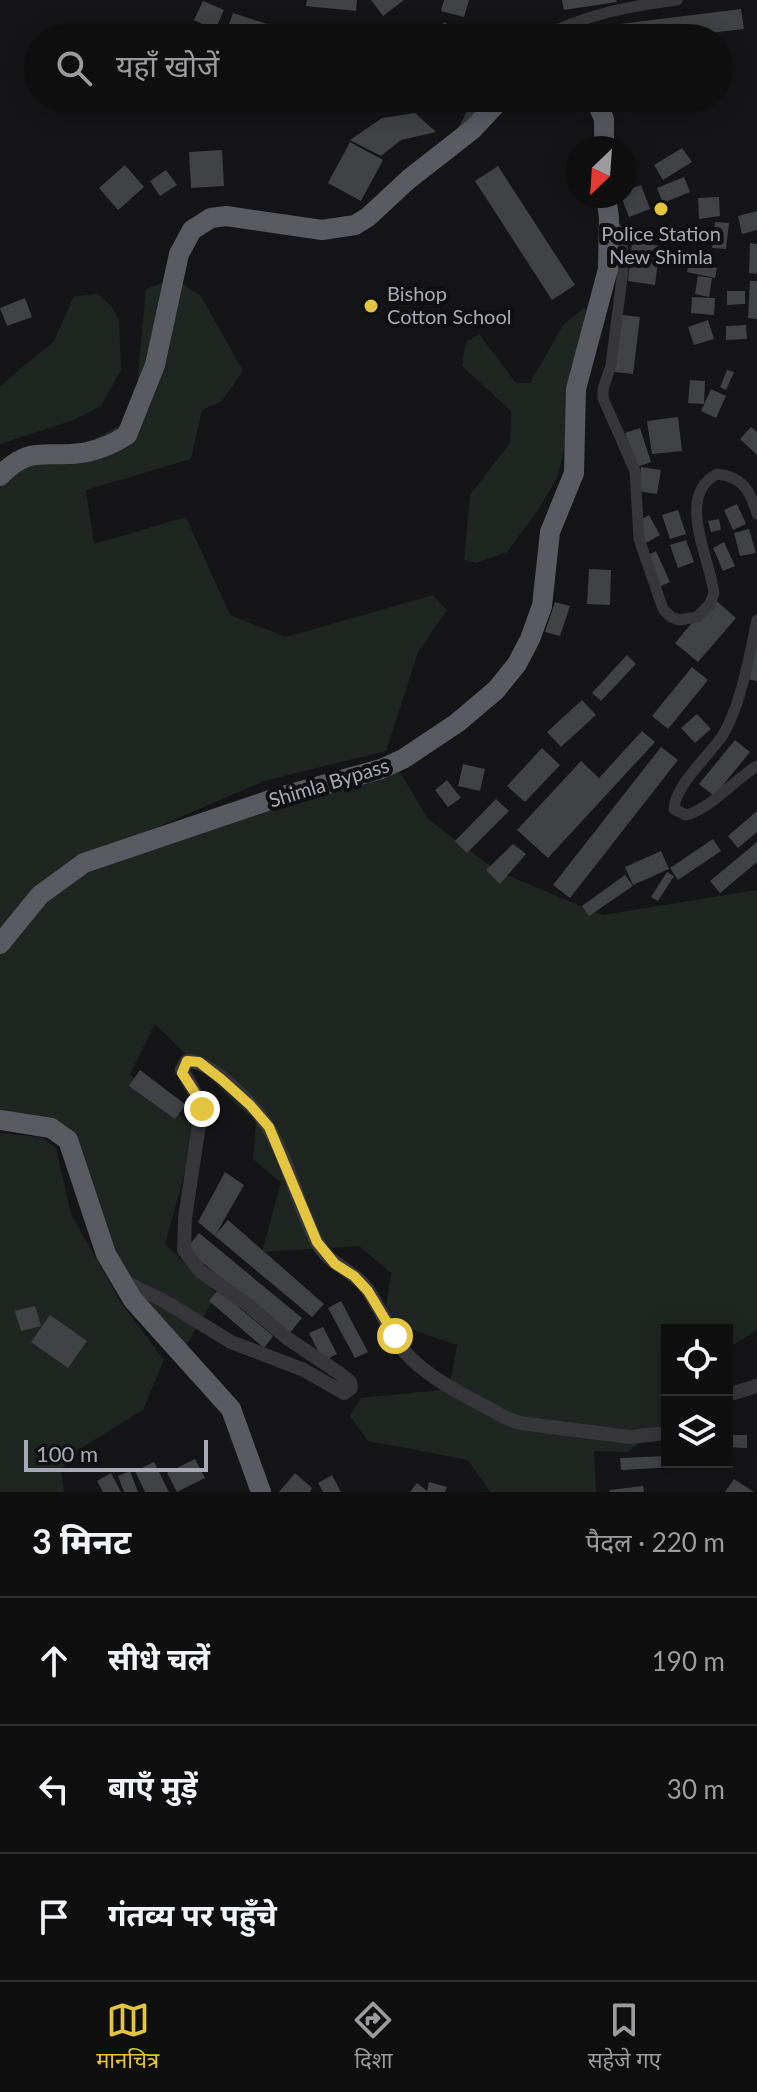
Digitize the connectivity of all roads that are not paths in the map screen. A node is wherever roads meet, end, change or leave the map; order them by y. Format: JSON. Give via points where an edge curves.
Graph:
{"nodes":[{"id":1,"x":677,"y":0,"type":"edge"},
{"id":2,"x":570,"y":24,"type":"edge"},
{"id":3,"x":473,"y":112,"type":"edge"},
{"id":4,"x":488,"y":112,"type":"edge"},
{"id":5,"x":601,"y":112,"type":"edge"},
{"id":6,"x":604,"y":136,"type":"edge"},
{"id":7,"x":458,"y":141,"type":"junction"},
{"id":8,"x":608,"y":208,"type":"edge"},
{"id":9,"x":609,"y":218,"type":"junction"},
{"id":10,"x":0,"y":476,"type":"edge"},
{"id":11,"x":757,"y":514,"type":"edge"},
{"id":12,"x":757,"y":620,"type":"edge"},
{"id":13,"x":757,"y":766,"type":"edge"},
{"id":14,"x":0,"y":944,"type":"edge"},
{"id":15,"x":0,"y":1120,"type":"edge"},
{"id":16,"x":121,"y":1279,"type":"junction"},
{"id":17,"x":757,"y":1386,"type":"edge"},
{"id":18,"x":733,"y":1393,"type":"edge"},
{"id":19,"x":661,"y":1434,"type":"edge"},
{"id":20,"x":261,"y":1492,"type":"edge"}],
"edges":[{"from":1,"to":2,"type":"street"},
{"from":3,"to":7,"type":"street"},
{"from":4,"to":7,"type":"highway"},
{"from":5,"to":6,"type":"highway"},
{"from":7,"to":10,"type":"highway","via":[[355,225],[322,230],[226,216],[200,223],[179,254],[155,365],[127,435],[85,452],[22,457]]},
{"from":8,"to":9,"type":"highway","name":"Shimla Bypass"},
{"from":9,"to":11,"type":"street","via":[[621,236],[624,262],[603,398],[635,471],[639,539],[658,598],[671,617],[697,617],[714,593],[696,507],[700,488],[717,474],[730,475],[749,490]]},
{"from":9,"to":14,"type":"highway","name":"Shimla Bypass","via":[[608,269],[576,389],[573,480],[550,532],[542,606],[530,639],[496,690],[457,723],[381,769],[84,863],[40,895]]},
{"from":12,"to":13,"type":"street","via":[[729,722],[679,791],[674,809],[682,815],[698,812]]},
{"from":15,"to":16,"type":"highway","via":[[51,1128],[68,1140],[106,1254]]},
{"from":16,"to":19,"type":"street","via":[[231,1342],[304,1370],[344,1393],[351,1388],[350,1382],[207,1277],[184,1250],[202,1105],[182,1070],[187,1061],[195,1061],[269,1127],[323,1251],[362,1284],[402,1349],[426,1371],[520,1423],[630,1437]]},
{"from":16,"to":20,"type":"highway","via":[[133,1300],[231,1409]]},
{"from":17,"to":18,"type":"street"}]}
